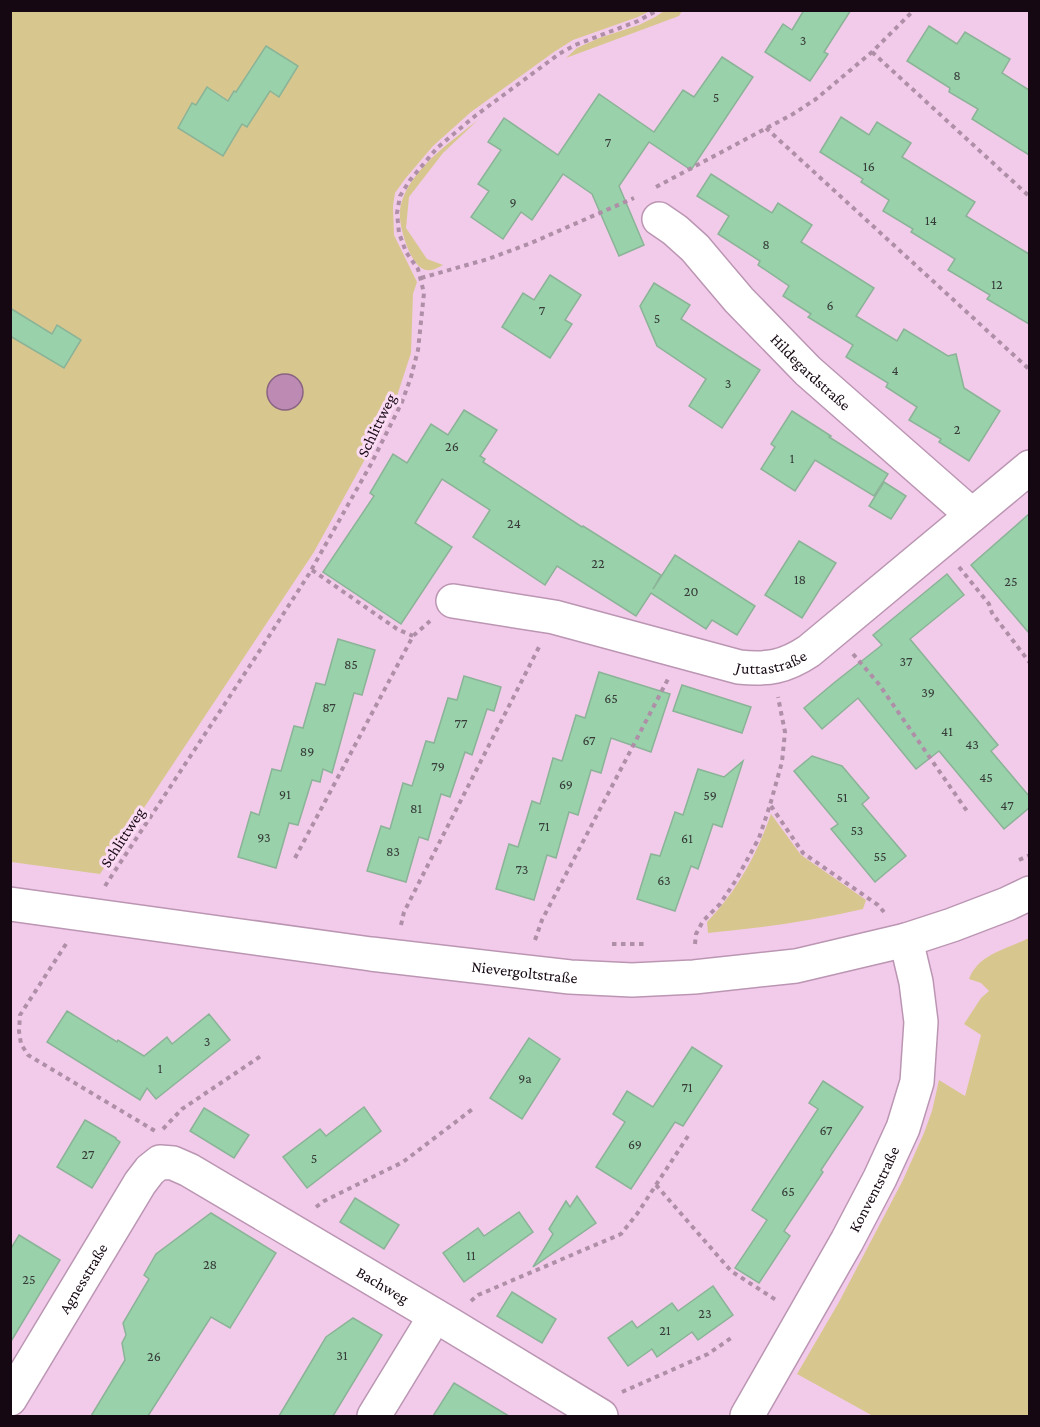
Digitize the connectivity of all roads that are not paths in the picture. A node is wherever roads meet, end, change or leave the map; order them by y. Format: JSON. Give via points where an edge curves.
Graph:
{"nodes":[{"id":1,"x":648,"y":202,"type":"road end"},
{"id":2,"x":1029,"y":467,"type":"edge"},
{"id":3,"x":972,"y":515,"type":"junction"},
{"id":4,"x":453,"y":602,"type":"road end"},
{"id":5,"x":1029,"y":893,"type":"edge"},
{"id":6,"x":10,"y":904,"type":"edge"},
{"id":7,"x":906,"y":940,"type":"junction"},
{"id":8,"x":160,"y":1162,"type":"joint"},
{"id":9,"x":443,"y":1320,"type":"junction"},
{"id":10,"x":10,"y":1399,"type":"edge"},
{"id":11,"x":593,"y":1412,"type":"edge"},
{"id":12,"x":374,"y":1416,"type":"edge"},
{"id":13,"x":747,"y":1416,"type":"edge"}],
"edges":[{"from":1,"to":3,"type":"street","name":"Hildegardstraße","via":[[808,371]]},
{"from":2,"to":3,"type":"street","name":"Juttastraße"},
{"from":3,"to":4,"type":"street","name":"Juttastraße","via":[[799,658],[779,666],[739,667],[554,617]]},
{"from":5,"to":7,"type":"street","name":"Nievergoltstraße"},
{"from":6,"to":7,"type":"street","name":"Nievergoltstraße","via":[[394,957],[632,980],[796,966]]},
{"from":7,"to":13,"type":"street","name":"Konventstraße","via":[[921,1022],[918,1082],[903,1128],[880,1178]]},
{"from":8,"to":9,"type":"street","name":"Bachweg","via":[[189,1170]]},
{"from":8,"to":10,"type":"street","name":"Agnesstraße","via":[[140,1183]]},
{"from":9,"to":11,"type":"street","name":"Bachweg"},
{"from":9,"to":12,"type":"street"}]}
